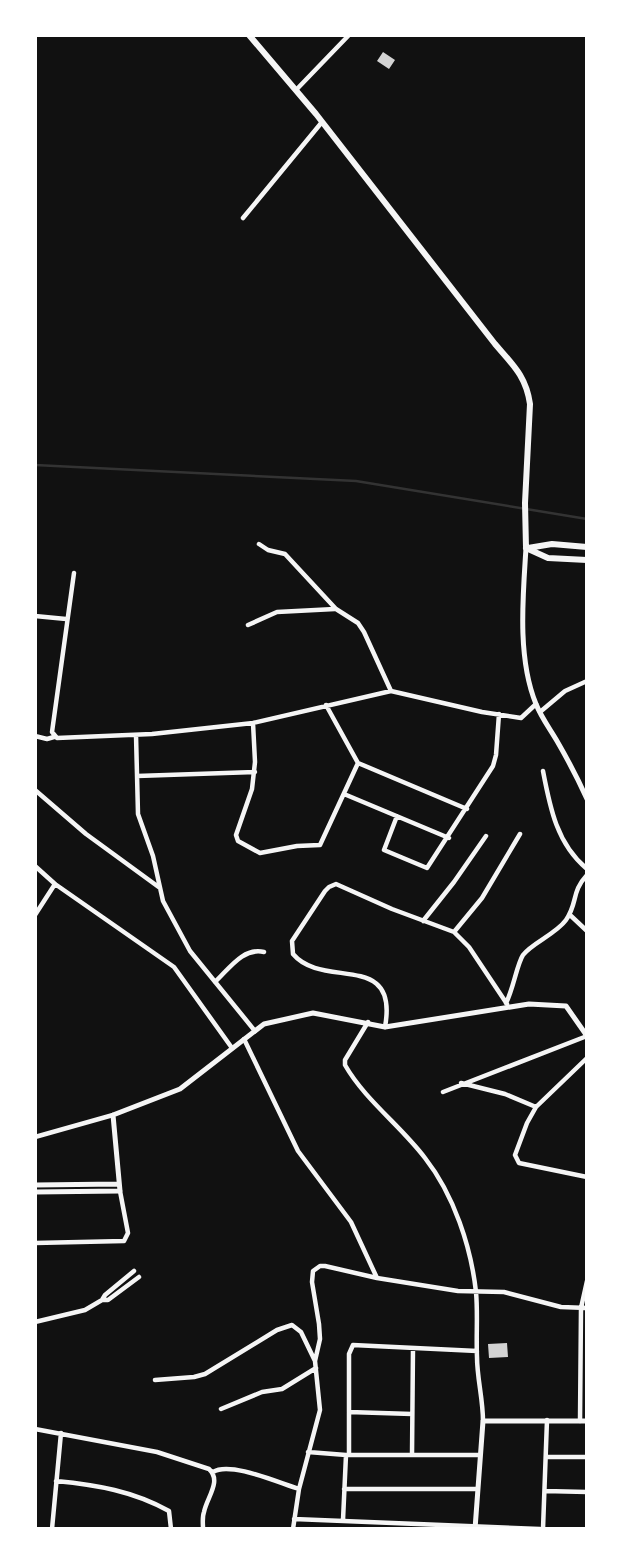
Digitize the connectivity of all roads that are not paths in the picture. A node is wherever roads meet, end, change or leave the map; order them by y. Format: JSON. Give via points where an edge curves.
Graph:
{"nodes":[{"id":1,"x":249,"y":35,"type":"edge"},
{"id":2,"x":349,"y":35,"type":"edge"},
{"id":3,"x":296,"y":91,"type":"junction"},
{"id":4,"x":322,"y":122,"type":"junction"},
{"id":5,"x":243,"y":218,"type":"dead end"},
{"id":6,"x":259,"y":544,"type":"dead end"},
{"id":7,"x":526,"y":548,"type":"junction"},
{"id":8,"x":587,"y":548,"type":"edge"},
{"id":9,"x":587,"y":561,"type":"edge"},
{"id":10,"x":74,"y":573,"type":"dead end"},
{"id":11,"x":336,"y":609,"type":"junction"},
{"id":12,"x":35,"y":616,"type":"edge"},
{"id":13,"x":66,"y":620,"type":"junction"},
{"id":14,"x":248,"y":625,"type":"dead end"},
{"id":15,"x":587,"y":681,"type":"edge"},
{"id":16,"x":391,"y":691,"type":"junction"},
{"id":17,"x":536,"y":704,"type":"junction"},
{"id":18,"x":326,"y":705,"type":"junction"},
{"id":19,"x":540,"y":712,"type":"junction"},
{"id":20,"x":499,"y":714,"type":"junction"},
{"id":21,"x":253,"y":723,"type":"junction"},
{"id":22,"x":136,"y":735,"type":"junction"},
{"id":23,"x":35,"y":736,"type":"edge"},
{"id":24,"x":54,"y":737,"type":"junction"},
{"id":25,"x":358,"y":763,"type":"junction"},
{"id":26,"x":543,"y":771,"type":"dead end"},
{"id":27,"x":255,"y":772,"type":"junction"},
{"id":28,"x":136,"y":776,"type":"junction"},
{"id":29,"x":35,"y":790,"type":"edge"},
{"id":30,"x":344,"y":794,"type":"junction"},
{"id":31,"x":587,"y":799,"type":"edge"},
{"id":32,"x":467,"y":809,"type":"junction"},
{"id":33,"x":397,"y":816,"type":"junction"},
{"id":34,"x":520,"y":834,"type":"dead end"},
{"id":35,"x":486,"y":836,"type":"dead end"},
{"id":36,"x":449,"y":838,"type":"junction"},
{"id":37,"x":35,"y":866,"type":"edge"},
{"id":38,"x":587,"y":869,"type":"edge"},
{"id":39,"x":587,"y":876,"type":"edge"},
{"id":40,"x":55,"y":884,"type":"junction"},
{"id":41,"x":160,"y":888,"type":"junction"},
{"id":42,"x":35,"y":915,"type":"edge"},
{"id":43,"x":570,"y":915,"type":"junction"},
{"id":44,"x":423,"y":921,"type":"junction"},
{"id":45,"x":587,"y":931,"type":"edge"},
{"id":46,"x":454,"y":932,"type":"junction"},
{"id":47,"x":264,"y":951,"type":"dead end"},
{"id":48,"x":215,"y":982,"type":"junction"},
{"id":49,"x":508,"y":1005,"type":"junction"},
{"id":50,"x":368,"y":1022,"type":"junction"},
{"id":51,"x":385,"y":1027,"type":"junction"},
{"id":52,"x":255,"y":1031,"type":"junction"},
{"id":53,"x":587,"y":1036,"type":"edge"},
{"id":54,"x":244,"y":1039,"type":"junction"},
{"id":55,"x":232,"y":1048,"type":"junction"},
{"id":56,"x":587,"y":1058,"type":"edge"},
{"id":57,"x":461,"y":1083,"type":"junction"},
{"id":58,"x":443,"y":1092,"type":"dead end"},
{"id":59,"x":537,"y":1107,"type":"junction"},
{"id":60,"x":113,"y":1115,"type":"junction"},
{"id":61,"x":35,"y":1137,"type":"edge"},
{"id":62,"x":587,"y":1177,"type":"edge"},
{"id":63,"x":119,"y":1184,"type":"junction"},
{"id":64,"x":35,"y":1185,"type":"edge"},
{"id":65,"x":68,"y":1188,"type":"junction"},
{"id":66,"x":120,"y":1191,"type":"junction"},
{"id":67,"x":35,"y":1192,"type":"edge"},
{"id":68,"x":35,"y":1243,"type":"edge"},
{"id":69,"x":134,"y":1271,"type":"dead end"},
{"id":70,"x":139,"y":1276,"type":"dead end"},
{"id":71,"x":377,"y":1278,"type":"junction"},
{"id":72,"x":587,"y":1281,"type":"edge"},
{"id":73,"x":476,"y":1293,"type":"junction"},
{"id":74,"x":102,"y":1300,"type":"junction"},
{"id":75,"x":584,"y":1308,"type":"edge"},
{"id":76,"x":35,"y":1322,"type":"edge"},
{"id":77,"x":413,"y":1348,"type":"junction"},
{"id":78,"x":477,"y":1352,"type":"junction"},
{"id":79,"x":315,"y":1362,"type":"junction"},
{"id":80,"x":316,"y":1368,"type":"junction"},
{"id":81,"x":155,"y":1380,"type":"dead end"},
{"id":82,"x":221,"y":1409,"type":"dead end"},
{"id":83,"x":349,"y":1412,"type":"junction"},
{"id":84,"x":412,"y":1414,"type":"junction"},
{"id":85,"x":547,"y":1420,"type":"junction"},
{"id":86,"x":482,"y":1421,"type":"junction"},
{"id":87,"x":584,"y":1421,"type":"edge"},
{"id":88,"x":35,"y":1429,"type":"edge"},
{"id":89,"x":61,"y":1433,"type":"junction"},
{"id":90,"x":309,"y":1452,"type":"junction"},
{"id":91,"x":347,"y":1455,"type":"junction"},
{"id":92,"x":412,"y":1455,"type":"junction"},
{"id":93,"x":479,"y":1455,"type":"junction"},
{"id":94,"x":547,"y":1457,"type":"junction"},
{"id":95,"x":587,"y":1457,"type":"edge"},
{"id":96,"x":213,"y":1472,"type":"junction"},
{"id":97,"x":57,"y":1481,"type":"junction"},
{"id":98,"x":299,"y":1489,"type":"junction"},
{"id":99,"x":345,"y":1489,"type":"junction"},
{"id":100,"x":477,"y":1489,"type":"junction"},
{"id":101,"x":545,"y":1491,"type":"junction"},
{"id":102,"x":587,"y":1492,"type":"edge"},
{"id":103,"x":294,"y":1519,"type":"junction"},
{"id":104,"x":343,"y":1520,"type":"junction"},
{"id":105,"x":475,"y":1527,"type":"edge"},
{"id":106,"x":52,"y":1529,"type":"edge"},
{"id":107,"x":172,"y":1529,"type":"edge"},
{"id":108,"x":203,"y":1529,"type":"edge"},
{"id":109,"x":293,"y":1529,"type":"edge"},
{"id":110,"x":541,"y":1529,"type":"edge"}],
"edges":[{"from":1,"to":3,"type":"main road"},
{"from":2,"to":3,"type":"street"},
{"from":3,"to":4,"type":"main road"},
{"from":4,"to":5,"type":"street"},
{"from":4,"to":7,"type":"main road","via":[[522,375],[530,404]]},
{"from":6,"to":11,"type":"street","via":[[285,554]]},
{"from":7,"to":8,"type":"main road","via":[[552,544]]},
{"from":7,"to":9,"type":"main road","via":[[548,558]]},
{"from":7,"to":17,"type":"street","via":[[521,622]]},
{"from":10,"to":13,"type":"street"},
{"from":11,"to":14,"type":"street","via":[[277,612]]},
{"from":11,"to":16,"type":"street","via":[[365,632]]},
{"from":12,"to":13,"type":"street"},
{"from":13,"to":24,"type":"street"},
{"from":15,"to":19,"type":"street","via":[[565,691]]},
{"from":16,"to":18,"type":"street"},
{"from":16,"to":20,"type":"street"},
{"from":17,"to":19,"type":"street"},
{"from":17,"to":20,"type":"street","via":[[522,718]]},
{"from":18,"to":21,"type":"street"},
{"from":18,"to":25,"type":"street"},
{"from":19,"to":31,"type":"street"},
{"from":20,"to":32,"type":"street","via":[[493,766]]},
{"from":21,"to":22,"type":"street"},
{"from":21,"to":27,"type":"street"},
{"from":22,"to":24,"type":"street"},
{"from":22,"to":28,"type":"street"},
{"from":23,"to":24,"type":"street"},
{"from":25,"to":30,"type":"street"},
{"from":25,"to":32,"type":"street"},
{"from":26,"to":38,"type":"street","via":[[565,845]]},
{"from":27,"to":28,"type":"street"},
{"from":27,"to":30,"type":"street","via":[[236,835],[240,844],[260,853],[320,845]]},
{"from":28,"to":41,"type":"street","via":[[138,814]]},
{"from":29,"to":41,"type":"street"},
{"from":30,"to":33,"type":"street"},
{"from":32,"to":36,"type":"street"},
{"from":33,"to":36,"type":"street"},
{"from":33,"to":36,"type":"street","via":[[384,850],[425,869]]},
{"from":34,"to":46,"type":"street","via":[[482,898]]},
{"from":35,"to":44,"type":"street"},
{"from":37,"to":40,"type":"street"},
{"from":39,"to":43,"type":"street","via":[[577,886]]},
{"from":40,"to":42,"type":"street"},
{"from":40,"to":55,"type":"street","via":[[174,967]]},
{"from":41,"to":48,"type":"street","via":[[174,924]]},
{"from":43,"to":45,"type":"street"},
{"from":43,"to":49,"type":"street","via":[[523,955]]},
{"from":44,"to":46,"type":"street"},
{"from":44,"to":51,"type":"street","via":[[337,884],[325,891],[292,941],[293,954],[308,966],[359,976],[380,987],[388,1002]]},
{"from":46,"to":49,"type":"street"},
{"from":47,"to":48,"type":"street","via":[[246,953]]},
{"from":48,"to":52,"type":"street"},
{"from":49,"to":51,"type":"street"},
{"from":49,"to":53,"type":"street","via":[[566,1006]]},
{"from":50,"to":51,"type":"street"},
{"from":50,"to":52,"type":"street","via":[[313,1013],[264,1024]]},
{"from":50,"to":73,"type":"street","via":[[345,1065],[444,1186],[471,1263]]},
{"from":52,"to":54,"type":"street"},
{"from":53,"to":57,"type":"street"},
{"from":54,"to":55,"type":"street"},
{"from":54,"to":71,"type":"street","via":[[298,1150],[352,1222]]},
{"from":55,"to":60,"type":"street","via":[[180,1089]]},
{"from":56,"to":59,"type":"street"},
{"from":57,"to":58,"type":"street"},
{"from":57,"to":59,"type":"street"},
{"from":59,"to":62,"type":"street","via":[[515,1155],[517,1161]]},
{"from":60,"to":61,"type":"street"},
{"from":60,"to":63,"type":"street"},
{"from":63,"to":65,"type":"street"},
{"from":63,"to":66,"type":"street"},
{"from":64,"to":65,"type":"street"},
{"from":65,"to":66,"type":"street"},
{"from":65,"to":67,"type":"street"},
{"from":66,"to":68,"type":"street","via":[[128,1233],[124,1241]]},
{"from":69,"to":74,"type":"street"},
{"from":70,"to":74,"type":"street"},
{"from":71,"to":73,"type":"street"},
{"from":71,"to":79,"type":"street","via":[[325,1266],[313,1271],[320,1339]]},
{"from":72,"to":75,"type":"street"},
{"from":73,"to":75,"type":"street","via":[[504,1292],[561,1307]]},
{"from":73,"to":78,"type":"street"},
{"from":74,"to":76,"type":"street","via":[[85,1310]]},
{"from":75,"to":87,"type":"street"},
{"from":77,"to":78,"type":"street"},
{"from":77,"to":83,"type":"street","via":[[351,1347]]},
{"from":77,"to":84,"type":"street"},
{"from":78,"to":86,"type":"street"},
{"from":79,"to":80,"type":"street"},
{"from":79,"to":81,"type":"street","via":[[301,1332],[292,1325],[205,1374]]},
{"from":80,"to":82,"type":"street","via":[[282,1389],[261,1392]]},
{"from":80,"to":90,"type":"street","via":[[320,1410]]},
{"from":83,"to":84,"type":"street"},
{"from":83,"to":91,"type":"street"},
{"from":84,"to":92,"type":"street"},
{"from":85,"to":86,"type":"street"},
{"from":85,"to":87,"type":"street"},
{"from":85,"to":94,"type":"street"},
{"from":86,"to":93,"type":"street"},
{"from":88,"to":89,"type":"street"},
{"from":89,"to":96,"type":"street","via":[[157,1452]]},
{"from":89,"to":97,"type":"street"},
{"from":90,"to":91,"type":"street"},
{"from":90,"to":98,"type":"street"},
{"from":91,"to":92,"type":"street"},
{"from":91,"to":99,"type":"street"},
{"from":92,"to":93,"type":"street"},
{"from":93,"to":100,"type":"street"},
{"from":94,"to":95,"type":"street"},
{"from":94,"to":101,"type":"street"},
{"from":96,"to":98,"type":"street","via":[[233,1469]]},
{"from":96,"to":108,"type":"street"},
{"from":97,"to":106,"type":"street"},
{"from":97,"to":107,"type":"street","via":[[100,1485],[149,1501],[169,1511]]},
{"from":98,"to":103,"type":"street"},
{"from":99,"to":100,"type":"street"},
{"from":99,"to":104,"type":"street"},
{"from":100,"to":105,"type":"street"},
{"from":101,"to":102,"type":"street"},
{"from":101,"to":110,"type":"street"},
{"from":103,"to":104,"type":"street"},
{"from":103,"to":109,"type":"street"},
{"from":104,"to":105,"type":"street"},
{"from":105,"to":110,"type":"street"}]}
